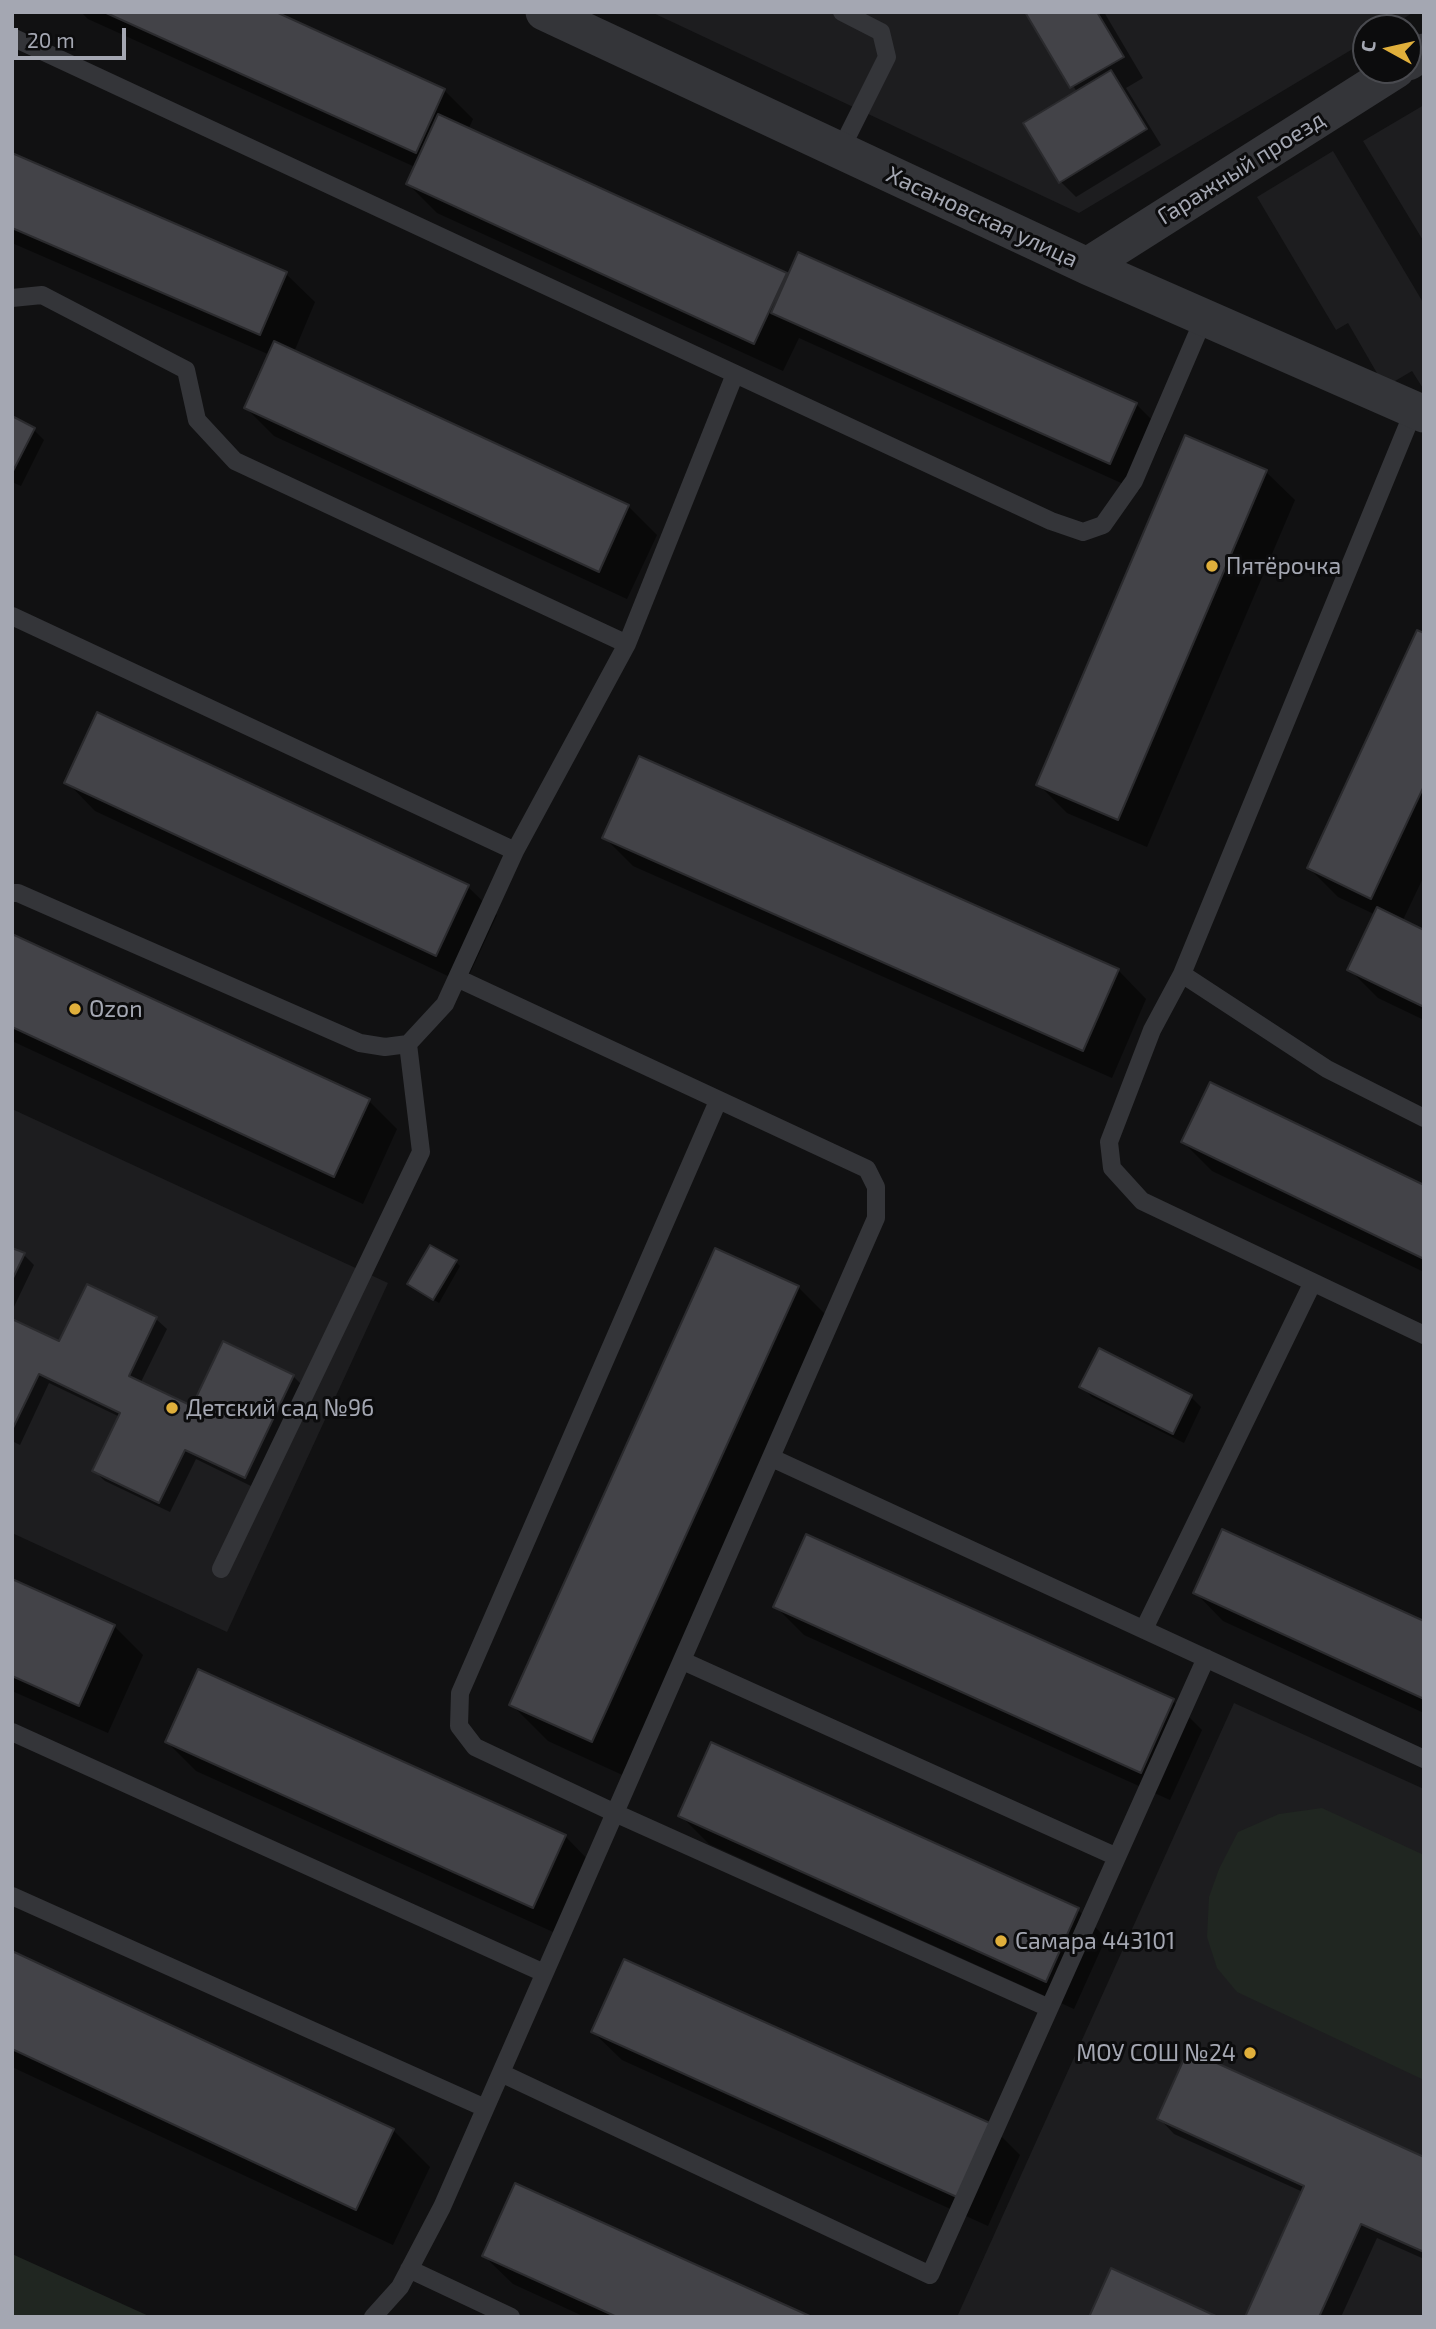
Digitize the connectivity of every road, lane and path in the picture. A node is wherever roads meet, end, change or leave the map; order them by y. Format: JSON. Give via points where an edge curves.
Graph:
{"nodes":[{"id":1,"x":544,"y":12,"type":"edge"},
{"id":2,"x":842,"y":12,"type":"edge"},
{"id":3,"x":12,"y":37,"type":"edge"},
{"id":4,"x":1374,"y":84,"type":"edge"},
{"id":5,"x":840,"y":151,"type":"junction"},
{"id":6,"x":1087,"y":266,"type":"junction"},
{"id":7,"x":12,"y":298,"type":"edge"},
{"id":8,"x":1204,"y":318,"type":"junction"},
{"id":9,"x":735,"y":374,"type":"junction"},
{"id":10,"x":1419,"y":412,"type":"edge"},
{"id":11,"x":12,"y":615,"type":"edge"},
{"id":12,"x":627,"y":644,"type":"junction"},
{"id":13,"x":515,"y":851,"type":"junction"},
{"id":14,"x":12,"y":893,"type":"edge"},
{"id":15,"x":1182,"y":974,"type":"junction"},
{"id":16,"x":457,"y":978,"type":"junction"},
{"id":17,"x":408,"y":1044,"type":"junction"},
{"id":18,"x":718,"y":1101,"type":"junction"},
{"id":19,"x":1424,"y":1118,"type":"edge"},
{"id":20,"x":1313,"y":1282,"type":"junction"},
{"id":21,"x":1424,"y":1335,"type":"edge"},
{"id":22,"x":772,"y":1458,"type":"junction"},
{"id":23,"x":221,"y":1569,"type":"dead end"},
{"id":24,"x":1143,"y":1629,"type":"junction"},
{"id":25,"x":1206,"y":1658,"type":"junction"},
{"id":26,"x":682,"y":1661,"type":"junction"},
{"id":27,"x":12,"y":1732,"type":"edge"},
{"id":28,"x":1424,"y":1759,"type":"edge"},
{"id":29,"x":615,"y":1814,"type":"junction"},
{"id":30,"x":1116,"y":1857,"type":"junction"},
{"id":31,"x":12,"y":1896,"type":"edge"},
{"id":32,"x":544,"y":1973,"type":"junction"},
{"id":33,"x":1049,"y":2008,"type":"junction"},
{"id":34,"x":501,"y":2073,"type":"junction"},
{"id":35,"x":485,"y":2108,"type":"junction"},
{"id":36,"x":409,"y":2269,"type":"junction"},
{"id":37,"x":373,"y":2317,"type":"edge"},
{"id":38,"x":511,"y":2317,"type":"edge"}],
"edges":[{"from":1,"to":5,"type":"street","name":"Хасановская улица"},
{"from":2,"to":5,"type":"lane","via":[[881,32],[887,57]]},
{"from":3,"to":9,"type":"lane"},
{"from":4,"to":6,"type":"street","name":"Гаражный проезд"},
{"from":5,"to":6,"type":"street","name":"Хасановская улица"},
{"from":6,"to":8,"type":"street","name":"Хасановская улица"},
{"from":7,"to":12,"type":"lane","via":[[42,295],[186,370],[197,420],[235,461]]},
{"from":8,"to":9,"type":"lane","via":[[1134,481],[1103,525],[1083,532]]},
{"from":8,"to":10,"type":"street","name":"Хасановская улица"},
{"from":9,"to":12,"type":"lane"},
{"from":10,"to":15,"type":"lane"},
{"from":11,"to":13,"type":"lane"},
{"from":12,"to":13,"type":"lane"},
{"from":13,"to":16,"type":"lane"},
{"from":14,"to":17,"type":"lane","via":[[360,1043]]},
{"from":15,"to":19,"type":"lane","via":[[1327,1069]]},
{"from":15,"to":20,"type":"lane","via":[[1152,1030],[1109,1142],[1112,1168],[1142,1201]]},
{"from":16,"to":17,"type":"lane","via":[[445,1004]]},
{"from":16,"to":18,"type":"lane"},
{"from":17,"to":23,"type":"lane","via":[[421,1153]]},
{"from":18,"to":22,"type":"lane","via":[[867,1169],[876,1187],[876,1218]]},
{"from":18,"to":29,"type":"lane","via":[[460,1693],[459,1726],[475,1747]]},
{"from":20,"to":21,"type":"lane"},
{"from":20,"to":24,"type":"lane"},
{"from":22,"to":24,"type":"lane"},
{"from":22,"to":26,"type":"lane"},
{"from":24,"to":25,"type":"lane"},
{"from":25,"to":28,"type":"lane"},
{"from":25,"to":30,"type":"lane"},
{"from":26,"to":29,"type":"lane"},
{"from":26,"to":30,"type":"lane"},
{"from":27,"to":32,"type":"lane"},
{"from":29,"to":32,"type":"lane"},
{"from":29,"to":33,"type":"lane"},
{"from":30,"to":33,"type":"lane"},
{"from":31,"to":35,"type":"lane"},
{"from":32,"to":34,"type":"lane"},
{"from":33,"to":34,"type":"lane","via":[[930,2275]]},
{"from":34,"to":35,"type":"lane"},
{"from":35,"to":36,"type":"lane"},
{"from":36,"to":37,"type":"lane","via":[[400,2287]]},
{"from":36,"to":38,"type":"lane"}]}
